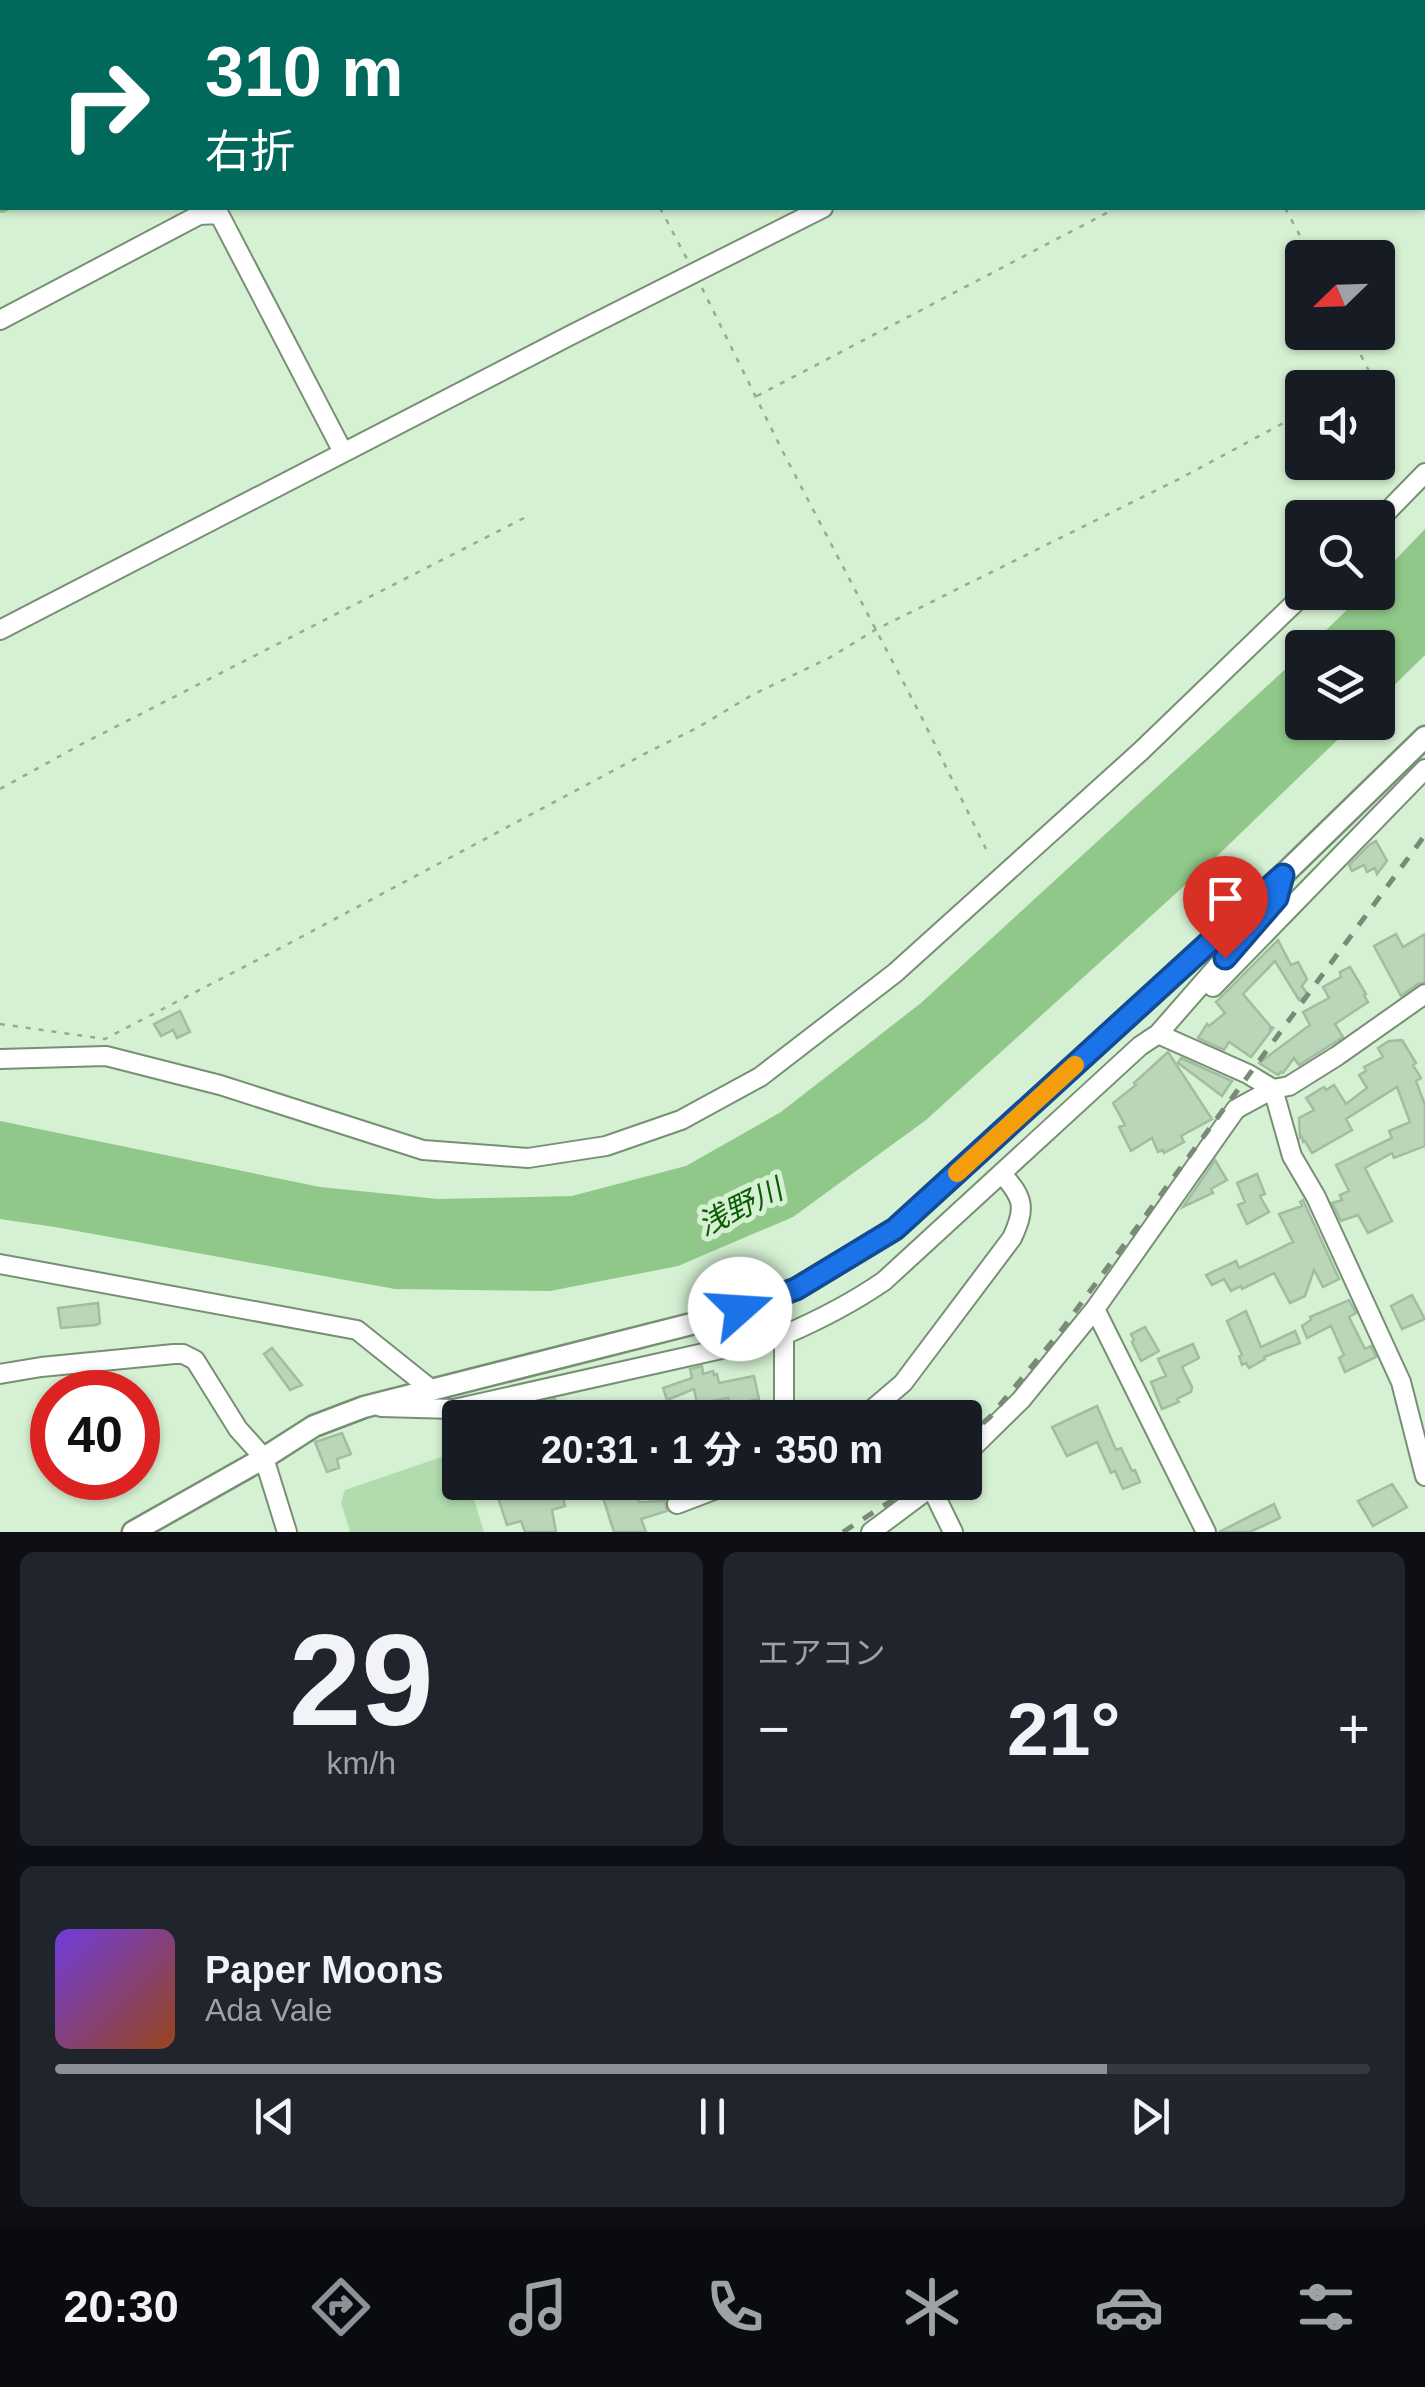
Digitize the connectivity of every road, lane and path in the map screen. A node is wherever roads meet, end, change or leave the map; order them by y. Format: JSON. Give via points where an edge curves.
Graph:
{"nodes":[{"id":1,"x":661,"y":210,"type":"edge"},
{"id":2,"x":820,"y":210,"type":"edge"},
{"id":3,"x":1112,"y":210,"type":"edge"},
{"id":4,"x":1286,"y":210,"type":"edge"},
{"id":5,"x":1302,"y":240,"type":"edge"},
{"id":6,"x":694,"y":273,"type":"junction"},
{"id":7,"x":0,"y":320,"type":"edge"},
{"id":8,"x":756,"y":397,"type":"junction"},
{"id":9,"x":1285,"y":422,"type":"edge"},
{"id":10,"x":343,"y":452,"type":"junction"},
{"id":11,"x":1425,"y":473,"type":"edge"},
{"id":12,"x":1395,"y":503,"type":"edge"},
{"id":13,"x":524,"y":518,"type":"dead end"},
{"id":14,"x":1287,"y":610,"type":"edge"},
{"id":15,"x":0,"y":630,"type":"edge"},
{"id":16,"x":875,"y":630,"type":"junction"},
{"id":17,"x":1425,"y":738,"type":"edge"},
{"id":18,"x":1425,"y":770,"type":"edge"},
{"id":19,"x":0,"y":789,"type":"edge"},
{"id":20,"x":986,"y":849,"type":"dead end"},
{"id":21,"x":1283,"y":875,"type":"junction"},
{"id":22,"x":1425,"y":994,"type":"edge"},
{"id":23,"x":0,"y":1024,"type":"edge"},
{"id":24,"x":1161,"y":1036,"type":"junction"},
{"id":25,"x":0,"y":1059,"type":"edge"},
{"id":26,"x":1273,"y":1089,"type":"junction"},
{"id":27,"x":1002,"y":1174,"type":"junction"},
{"id":28,"x":0,"y":1264,"type":"edge"},
{"id":29,"x":1095,"y":1309,"type":"junction"},
{"id":30,"x":784,"y":1335,"type":"junction"},
{"id":31,"x":0,"y":1374,"type":"edge"},
{"id":32,"x":432,"y":1390,"type":"junction"},
{"id":33,"x":784,"y":1400,"type":"edge"},
{"id":34,"x":884,"y":1400,"type":"edge"},
{"id":35,"x":364,"y":1406,"type":"junction"},
{"id":36,"x":982,"y":1439,"type":"edge"},
{"id":37,"x":264,"y":1458,"type":"junction"},
{"id":38,"x":1425,"y":1476,"type":"edge"},
{"id":39,"x":688,"y":1500,"type":"edge"},
{"id":40,"x":916,"y":1500,"type":"edge"},
{"id":41,"x":940,"y":1500,"type":"edge"},
{"id":42,"x":677,"y":1504,"type":"dead end"},
{"id":43,"x":133,"y":1532,"type":"edge"},
{"id":44,"x":287,"y":1532,"type":"edge"},
{"id":45,"x":871,"y":1532,"type":"edge"},
{"id":46,"x":953,"y":1532,"type":"edge"},
{"id":47,"x":1206,"y":1532,"type":"edge"}],
"edges":[{"from":1,"to":6,"type":"path"},
{"from":2,"to":6,"type":"street"},
{"from":3,"to":8,"type":"path"},
{"from":4,"to":5,"type":"path"},
{"from":6,"to":8,"type":"path"},
{"from":6,"to":10,"type":"street"},
{"from":7,"to":10,"type":"street","via":[[199,215],[218,214]]},
{"from":8,"to":16,"type":"path"},
{"from":9,"to":16,"type":"path"},
{"from":10,"to":15,"type":"street"},
{"from":11,"to":12,"type":"street"},
{"from":13,"to":19,"type":"path"},
{"from":14,"to":25,"type":"street","via":[[895,973],[760,1077],[681,1120],[606,1146],[528,1158],[423,1150],[106,1056]]},
{"from":16,"to":20,"type":"path"},
{"from":16,"to":23,"type":"path","via":[[105,1038]]},
{"from":17,"to":21,"type":"street"},
{"from":18,"to":24,"type":"street"},
{"from":21,"to":24,"type":"street","via":[[1277,898]]},
{"from":21,"to":32,"type":"street","via":[[895,1229],[796,1289],[711,1319]]},
{"from":22,"to":26,"type":"street","via":[[1289,1086]]},
{"from":24,"to":26,"type":"street"},
{"from":24,"to":27,"type":"street","via":[[1140,1046]]},
{"from":26,"to":29,"type":"street","via":[[1236,1109]]},
{"from":26,"to":38,"type":"street","via":[[1292,1156],[1401,1382]]},
{"from":27,"to":30,"type":"street","via":[[884,1282]]},
{"from":27,"to":34,"type":"street","via":[[1022,1207],[1012,1238],[904,1384]]},
{"from":28,"to":32,"type":"street","via":[[357,1330]]},
{"from":29,"to":36,"type":"street"},
{"from":29,"to":47,"type":"street"},
{"from":30,"to":33,"type":"street"},
{"from":30,"to":35,"type":"street","via":[[454,1409]]},
{"from":31,"to":37,"type":"street","via":[[183,1354],[195,1360]]},
{"from":32,"to":35,"type":"street"},
{"from":35,"to":37,"type":"street","via":[[314,1426]]},
{"from":37,"to":43,"type":"street"},
{"from":37,"to":44,"type":"street"},
{"from":39,"to":42,"type":"street"},
{"from":40,"to":45,"type":"street"},
{"from":41,"to":46,"type":"street"}]}
